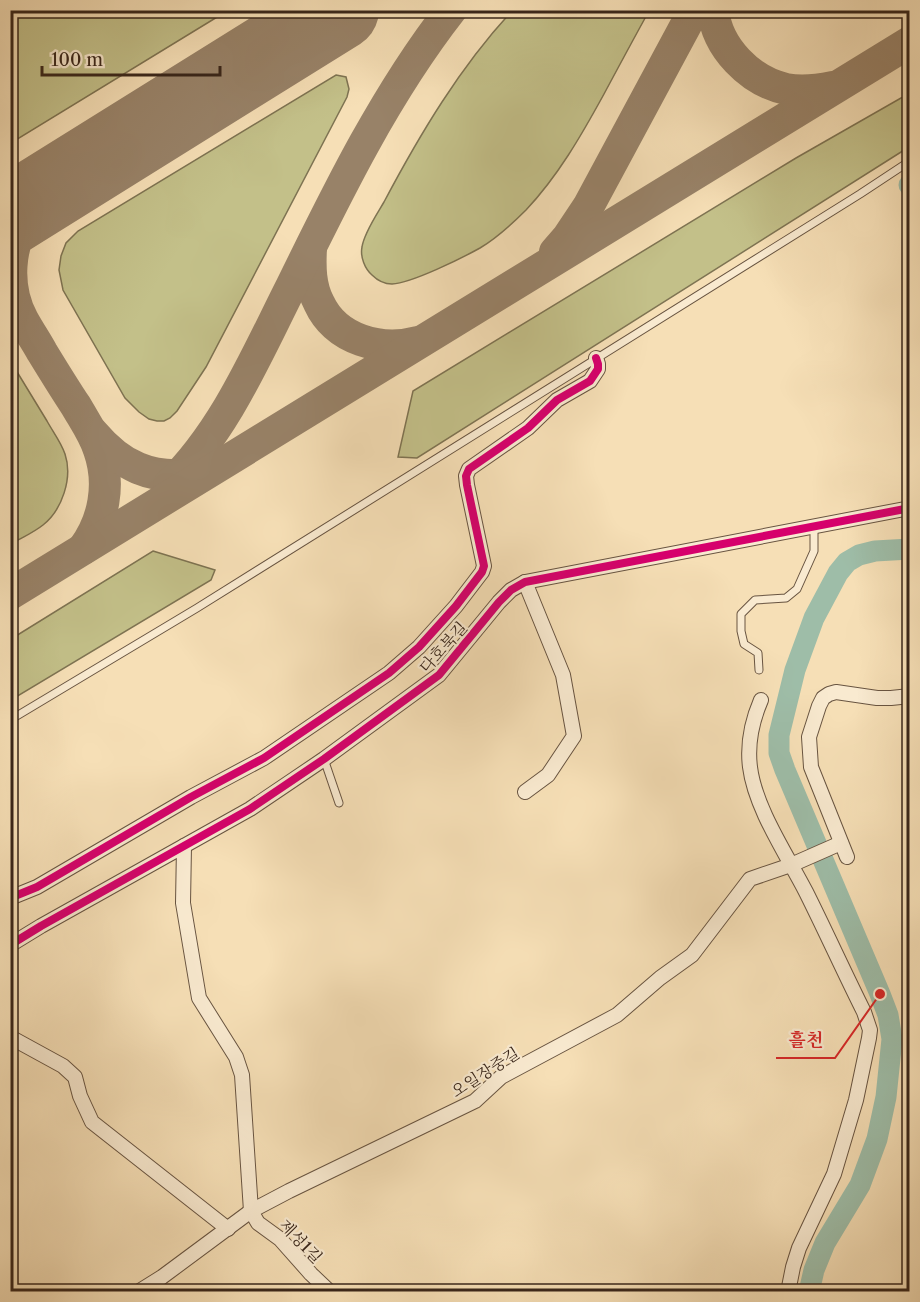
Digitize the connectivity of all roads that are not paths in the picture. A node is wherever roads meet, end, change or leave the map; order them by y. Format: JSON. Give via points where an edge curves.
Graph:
{"nodes":[{"id":1,"x":909,"y":161,"type":"edge"},
{"id":2,"x":596,"y":358,"type":"junction"},
{"id":3,"x":909,"y":508,"type":"edge"},
{"id":4,"x":813,"y":527,"type":"junction"},
{"id":5,"x":525,"y":582,"type":"junction"},
{"id":6,"x":759,"y":670,"type":"dead end"},
{"id":7,"x":909,"y":696,"type":"edge"},
{"id":8,"x":761,"y":700,"type":"dead end"},
{"id":9,"x":10,"y":720,"type":"edge"},
{"id":10,"x":324,"y":759,"type":"junction"},
{"id":11,"x":525,"y":792,"type":"dead end"},
{"id":12,"x":339,"y":803,"type":"dead end"},
{"id":13,"x":841,"y":843,"type":"junction"},
{"id":14,"x":184,"y":846,"type":"junction"},
{"id":15,"x":847,"y":857,"type":"dead end"},
{"id":16,"x":791,"y":865,"type":"junction"},
{"id":17,"x":10,"y":898,"type":"edge"},
{"id":18,"x":10,"y":945,"type":"edge"},
{"id":19,"x":10,"y":1037,"type":"edge"},
{"id":20,"x":250,"y":1211,"type":"junction"},
{"id":21,"x":228,"y":1229,"type":"junction"},
{"id":22,"x":161,"y":1284,"type":"edge"},
{"id":23,"x":138,"y":1292,"type":"edge"},
{"id":24,"x":330,"y":1292,"type":"edge"},
{"id":25,"x":788,"y":1292,"type":"edge"}],
"edges":[{"from":1,"to":2,"type":"lane"},
{"from":2,"to":9,"type":"lane"},
{"from":2,"to":17,"type":"street","via":[[598,369],[590,381],[557,400],[528,428],[469,468],[467,485],[484,566],[463,597],[419,647],[389,673],[264,758],[37,887]]},
{"from":3,"to":4,"type":"street","name":"다호북길"},
{"from":4,"to":5,"type":"street","name":"다호북길"},
{"from":4,"to":6,"type":"lane","via":[[814,551],[797,589],[786,598],[755,600],[741,614],[744,644],[758,653]]},
{"from":5,"to":10,"type":"street","name":"다호북길","via":[[499,602],[439,675]]},
{"from":5,"to":11,"type":"street","via":[[563,675],[574,736],[548,775]]},
{"from":7,"to":13,"type":"street","via":[[877,698],[836,692],[819,706],[809,737],[811,767]]},
{"from":8,"to":16,"type":"street","via":[[748,749],[750,769],[763,809]]},
{"from":10,"to":12,"type":"lane"},
{"from":10,"to":14,"type":"street","name":"다호북길","via":[[250,809]]},
{"from":13,"to":15,"type":"street"},
{"from":13,"to":16,"type":"street","name":"오일장중길"},
{"from":14,"to":18,"type":"street","name":"다호북길"},
{"from":14,"to":20,"type":"street","via":[[183,903],[199,998],[236,1057],[242,1075]]},
{"from":16,"to":20,"type":"street","name":"오일장중길","via":[[750,879],[692,955],[617,1015],[501,1077],[476,1101]]},
{"from":16,"to":25,"type":"street","via":[[870,1030],[856,1100],[834,1174],[799,1248]]},
{"from":19,"to":21,"type":"street","via":[[63,1066],[75,1077],[92,1122]]},
{"from":20,"to":21,"type":"street","name":"오일장중길"},
{"from":20,"to":24,"type":"street","name":"제성1길"},
{"from":21,"to":22,"type":"street","name":"오일장중길"},
{"from":22,"to":23,"type":"street","name":"오일장중길"}]}
